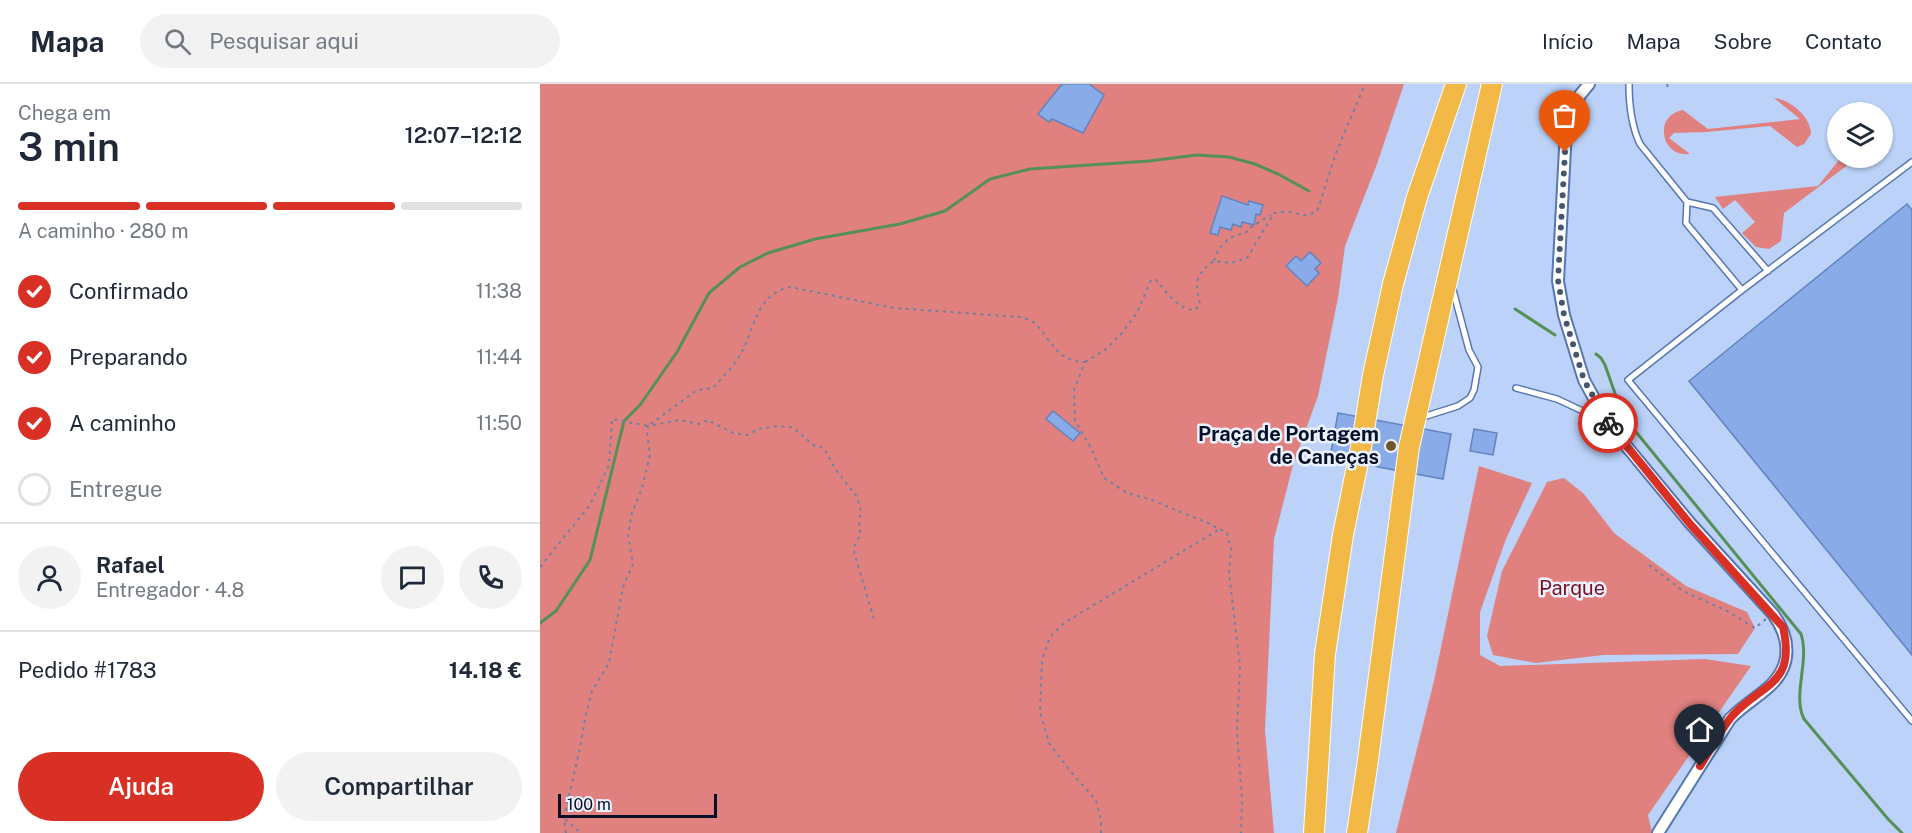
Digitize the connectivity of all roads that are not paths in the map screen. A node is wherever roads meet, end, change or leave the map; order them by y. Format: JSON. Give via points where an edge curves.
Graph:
{"nodes":[{"id":1,"x":1456,"y":84,"type":"edge"},
{"id":2,"x":1492,"y":84,"type":"edge"},
{"id":3,"x":1589,"y":84,"type":"edge"},
{"id":4,"x":1629,"y":84,"type":"edge"},
{"id":5,"x":1912,"y":162,"type":"edge"},
{"id":6,"x":1687,"y":202,"type":"junction"},
{"id":7,"x":1768,"y":271,"type":"junction"},
{"id":8,"x":1448,"y":274,"type":"junction"},
{"id":9,"x":1742,"y":290,"type":"junction"},
{"id":10,"x":1516,"y":388,"type":"dead end"},
{"id":11,"x":1416,"y":419,"type":"junction"},
{"id":12,"x":1608,"y":423,"type":"junction"},
{"id":13,"x":1912,"y":721,"type":"edge"},
{"id":14,"x":1314,"y":833,"type":"edge"},
{"id":15,"x":1357,"y":833,"type":"edge"},
{"id":16,"x":1658,"y":833,"type":"edge"}],
"edges":[{"from":1,"to":14,"type":"highway","via":[[1414,207],[1373,375],[1329,624]]},
{"from":2,"to":8,"type":"highway"},
{"from":3,"to":12,"type":"street","via":[[1580,95],[1566,130],[1558,280],[1564,315],[1584,380]]},
{"from":4,"to":6,"type":"lane","via":[[1629,101],[1640,144]]},
{"from":5,"to":7,"type":"lane"},
{"from":6,"to":7,"type":"lane","via":[[1713,208]]},
{"from":6,"to":9,"type":"lane","via":[[1686,223]]},
{"from":7,"to":9,"type":"lane"},
{"from":8,"to":11,"type":"highway"},
{"from":8,"to":11,"type":"lane","via":[[1469,350],[1478,367],[1474,390],[1458,406]]},
{"from":9,"to":13,"type":"lane","via":[[1628,380]]},
{"from":10,"to":12,"type":"lane","via":[[1557,399]]},
{"from":11,"to":15,"type":"highway"},
{"from":12,"to":16,"type":"street","via":[[1690,524],[1773,614],[1783,627],[1787,645],[1782,669],[1768,688],[1730,719]]}]}
